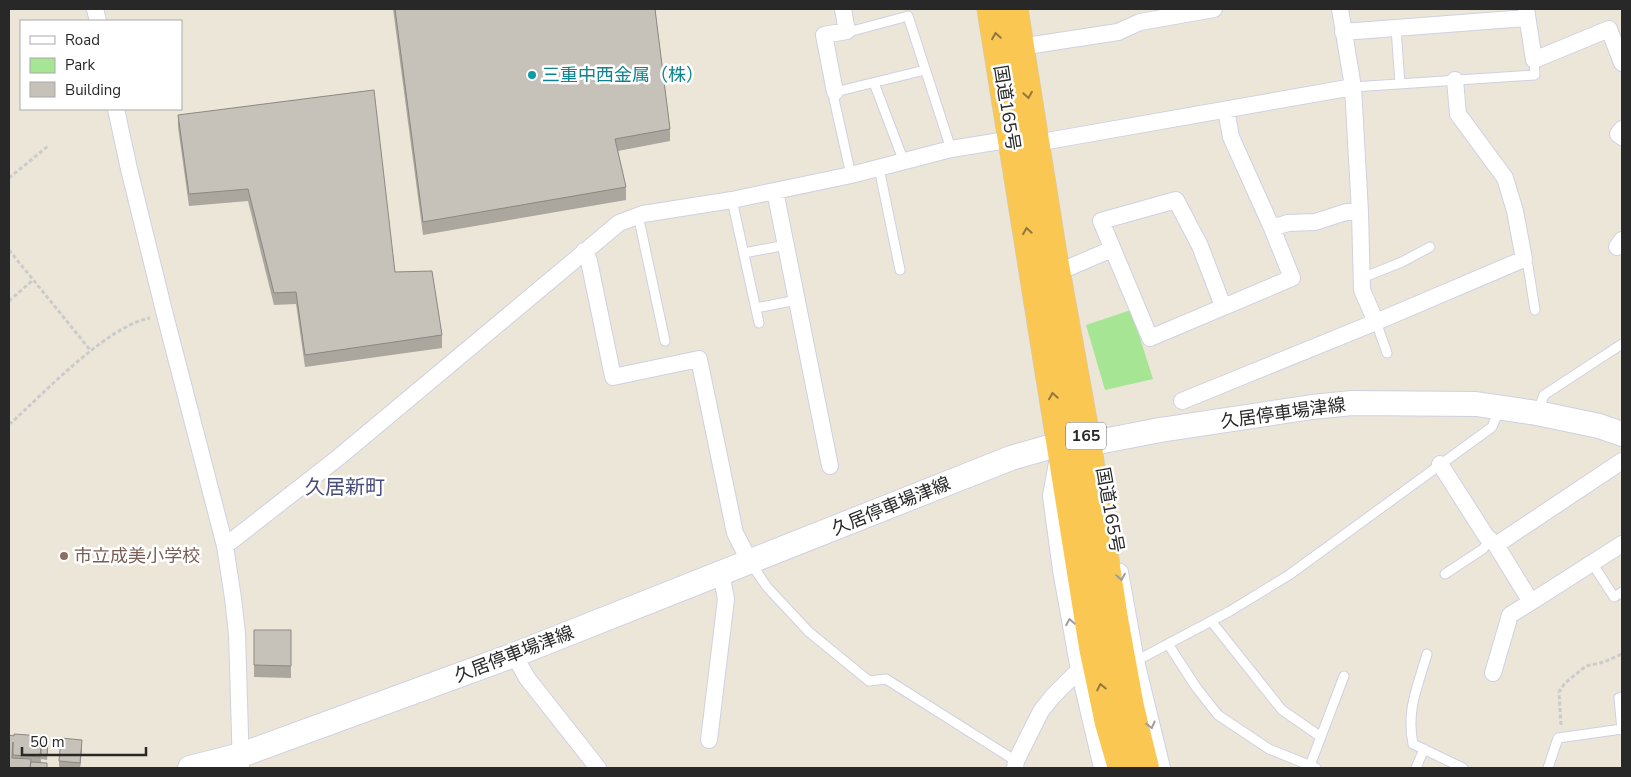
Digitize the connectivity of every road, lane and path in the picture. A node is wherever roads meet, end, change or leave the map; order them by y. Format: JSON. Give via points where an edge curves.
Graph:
{"nodes":[{"id":1,"x":843,"y":9,"type":"edge"},
{"id":2,"x":991,"y":9,"type":"edge"},
{"id":3,"x":1014,"y":9,"type":"edge"},
{"id":4,"x":1214,"y":9,"type":"edge"},
{"id":5,"x":1340,"y":9,"type":"edge"},
{"id":6,"x":906,"y":12,"type":"edge"},
{"id":7,"x":1526,"y":14,"type":"edge"},
{"id":8,"x":1396,"y":28,"type":"junction"},
{"id":9,"x":847,"y":30,"type":"junction"},
{"id":10,"x":1343,"y":32,"type":"junction"},
{"id":11,"x":1020,"y":47,"type":"junction"},
{"id":12,"x":1621,"y":54,"type":"edge"},
{"id":13,"x":1534,"y":60,"type":"junction"},
{"id":14,"x":925,"y":70,"type":"junction"},
{"id":15,"x":1455,"y":80,"type":"junction"},
{"id":16,"x":874,"y":83,"type":"junction"},
{"id":17,"x":1400,"y":84,"type":"junction"},
{"id":18,"x":1353,"y":87,"type":"junction"},
{"id":19,"x":835,"y":92,"type":"junction"},
{"id":20,"x":116,"y":110,"type":"edge"},
{"id":21,"x":1226,"y":110,"type":"junction"},
{"id":22,"x":1622,"y":129,"type":"edge"},
{"id":23,"x":1622,"y":137,"type":"edge"},
{"id":24,"x":1024,"y":141,"type":"junction"},
{"id":25,"x":48,"y":146,"type":"dead end"},
{"id":26,"x":951,"y":150,"type":"junction"},
{"id":27,"x":904,"y":162,"type":"junction"},
{"id":28,"x":879,"y":168,"type":"junction"},
{"id":29,"x":851,"y":175,"type":"junction"},
{"id":30,"x":9,"y":178,"type":"edge"},
{"id":31,"x":775,"y":191,"type":"junction"},
{"id":32,"x":732,"y":200,"type":"junction"},
{"id":33,"x":1360,"y":212,"type":"junction"},
{"id":34,"x":638,"y":216,"type":"junction"},
{"id":35,"x":1272,"y":228,"type":"junction"},
{"id":36,"x":786,"y":246,"type":"junction"},
{"id":37,"x":1430,"y":247,"type":"dead end"},
{"id":38,"x":1112,"y":249,"type":"junction"},
{"id":39,"x":9,"y":250,"type":"edge"},
{"id":40,"x":584,"y":251,"type":"junction"},
{"id":41,"x":744,"y":253,"type":"junction"},
{"id":42,"x":1524,"y":259,"type":"junction"},
{"id":43,"x":1057,"y":262,"type":"junction"},
{"id":44,"x":900,"y":270,"type":"dead end"},
{"id":45,"x":1362,"y":278,"type":"junction"},
{"id":46,"x":34,"y":280,"type":"junction"},
{"id":47,"x":797,"y":300,"type":"junction"},
{"id":48,"x":9,"y":301,"type":"edge"},
{"id":49,"x":1223,"y":306,"type":"junction"},
{"id":50,"x":756,"y":308,"type":"junction"},
{"id":51,"x":1535,"y":310,"type":"dead end"},
{"id":52,"x":165,"y":315,"type":"junction"},
{"id":53,"x":1376,"y":322,"type":"junction"},
{"id":54,"x":759,"y":323,"type":"dead end"},
{"id":55,"x":665,"y":341,"type":"dead end"},
{"id":56,"x":1622,"y":344,"type":"edge"},
{"id":57,"x":91,"y":350,"type":"junction"},
{"id":58,"x":1387,"y":353,"type":"dead end"},
{"id":59,"x":1182,"y":401,"type":"dead end"},
{"id":60,"x":1500,"y":407,"type":"junction"},
{"id":61,"x":1537,"y":413,"type":"junction"},
{"id":62,"x":9,"y":422,"type":"edge"},
{"id":63,"x":1622,"y":434,"type":"edge"},
{"id":64,"x":1092,"y":442,"type":"junction"},
{"id":65,"x":1060,"y":444,"type":"junction"},
{"id":66,"x":1622,"y":461,"type":"edge"},
{"id":67,"x":1440,"y":464,"type":"junction"},
{"id":68,"x":830,"y":466,"type":"dead end"},
{"id":69,"x":1493,"y":542,"type":"junction"},
{"id":70,"x":1622,"y":544,"type":"edge"},
{"id":71,"x":224,"y":546,"type":"junction"},
{"id":72,"x":750,"y":562,"type":"junction"},
{"id":73,"x":1592,"y":563,"type":"junction"},
{"id":74,"x":721,"y":572,"type":"junction"},
{"id":75,"x":1445,"y":574,"type":"dead end"},
{"id":76,"x":1622,"y":592,"type":"edge"},
{"id":77,"x":1531,"y":602,"type":"junction"},
{"id":78,"x":1211,"y":621,"type":"junction"},
{"id":79,"x":1168,"y":644,"type":"junction"},
{"id":80,"x":1427,"y":654,"type":"dead end"},
{"id":81,"x":1622,"y":654,"type":"edge"},
{"id":82,"x":514,"y":655,"type":"junction"},
{"id":83,"x":1136,"y":661,"type":"junction"},
{"id":84,"x":1079,"y":670,"type":"junction"},
{"id":85,"x":1493,"y":673,"type":"dead end"},
{"id":86,"x":1344,"y":676,"type":"dead end"},
{"id":87,"x":1622,"y":698,"type":"edge"},
{"id":88,"x":1622,"y":730,"type":"edge"},
{"id":89,"x":1320,"y":737,"type":"junction"},
{"id":90,"x":1562,"y":737,"type":"junction"},
{"id":91,"x":709,"y":740,"type":"dead end"},
{"id":92,"x":1424,"y":749,"type":"junction"},
{"id":93,"x":241,"y":761,"type":"edge"},
{"id":94,"x":1015,"y":764,"type":"edge"},
{"id":95,"x":1311,"y":767,"type":"edge"},
{"id":96,"x":190,"y":768,"type":"edge"},
{"id":97,"x":598,"y":768,"type":"edge"},
{"id":98,"x":1102,"y":768,"type":"edge"},
{"id":99,"x":1122,"y":768,"type":"edge"},
{"id":100,"x":1145,"y":768,"type":"edge"},
{"id":101,"x":1162,"y":768,"type":"edge"},
{"id":102,"x":1416,"y":768,"type":"edge"},
{"id":103,"x":1463,"y":768,"type":"edge"},
{"id":104,"x":1548,"y":768,"type":"edge"}],
"edges":[{"from":1,"to":9,"type":"street"},
{"from":24,"to":2,"type":"highway","name":"国道165号","number":"165","one_way":true},
{"from":3,"to":11,"type":"highway","name":"国道165号","number":"165"},
{"from":4,"to":11,"type":"street","via":[[1140,22],[1118,32]]},
{"from":5,"to":10,"type":"street"},
{"from":6,"to":9,"type":"lane","via":[[856,30]]},
{"from":6,"to":14,"type":"lane"},
{"from":7,"to":8,"type":"street"},
{"from":7,"to":13,"type":"street"},
{"from":8,"to":10,"type":"street"},
{"from":8,"to":17,"type":"lane"},
{"from":9,"to":19,"type":"street","via":[[824,35]]},
{"from":10,"to":18,"type":"street"},
{"from":11,"to":24,"type":"highway","name":"国道165号","number":"165","one_way":true},
{"from":12,"to":13,"type":"street","via":[[1609,29]]},
{"from":13,"to":15,"type":"lane","via":[[1535,75]]},
{"from":14,"to":16,"type":"lane"},
{"from":14,"to":26,"type":"lane"},
{"from":15,"to":17,"type":"lane"},
{"from":15,"to":42,"type":"street","via":[[1458,114],[1505,178]]},
{"from":16,"to":19,"type":"lane"},
{"from":16,"to":27,"type":"lane"},
{"from":17,"to":18,"type":"lane"},
{"from":18,"to":21,"type":"street"},
{"from":18,"to":33,"type":"street"},
{"from":19,"to":29,"type":"lane"},
{"from":20,"to":52,"type":"street"},
{"from":21,"to":24,"type":"street"},
{"from":21,"to":35,"type":"street","via":[[1231,137]]},
{"from":22,"to":23,"type":"street","via":[[1618,134]]},
{"from":24,"to":26,"type":"street"},
{"from":24,"to":43,"type":"highway","name":"国道165号","number":"165"},
{"from":65,"to":24,"type":"highway","name":"国道165号","number":"165","one_way":true},
{"from":25,"to":30,"type":"path"},
{"from":26,"to":27,"type":"street"},
{"from":27,"to":28,"type":"street"},
{"from":28,"to":29,"type":"street"},
{"from":28,"to":44,"type":"lane"},
{"from":29,"to":31,"type":"street"},
{"from":31,"to":32,"type":"street"},
{"from":31,"to":36,"type":"street"},
{"from":32,"to":34,"type":"street"},
{"from":32,"to":41,"type":"lane"},
{"from":33,"to":35,"type":"street","via":[[1346,212],[1315,222],[1288,223]]},
{"from":33,"to":45,"type":"street"},
{"from":34,"to":40,"type":"street","via":[[619,223]]},
{"from":34,"to":55,"type":"lane"},
{"from":35,"to":49,"type":"street","via":[[1292,278]]},
{"from":36,"to":41,"type":"lane"},
{"from":36,"to":47,"type":"street"},
{"from":37,"to":45,"type":"lane"},
{"from":38,"to":43,"type":"street"},
{"from":38,"to":49,"type":"street","via":[[1150,338]]},
{"from":38,"to":49,"type":"street","via":[[1101,221],[1176,200],[1200,246]]},
{"from":39,"to":46,"type":"path"},
{"from":40,"to":71,"type":"street","via":[[339,457]]},
{"from":40,"to":72,"type":"street","via":[[589,261],[613,377],[699,359],[735,533]]},
{"from":41,"to":50,"type":"lane"},
{"from":42,"to":51,"type":"lane"},
{"from":42,"to":53,"type":"street"},
{"from":43,"to":64,"type":"highway","name":"国道165号","number":"165"},
{"from":45,"to":53,"type":"street","via":[[1362,290]]},
{"from":46,"to":48,"type":"path"},
{"from":46,"to":57,"type":"path"},
{"from":47,"to":50,"type":"lane"},
{"from":47,"to":68,"type":"street"},
{"from":50,"to":54,"type":"lane"},
{"from":52,"to":57,"type":"path","via":[[137,320]]},
{"from":52,"to":71,"type":"street"},
{"from":53,"to":58,"type":"lane"},
{"from":53,"to":59,"type":"street"},
{"from":56,"to":61,"type":"lane","via":[[1544,395]]},
{"from":57,"to":62,"type":"path"},
{"from":60,"to":61,"type":"main road","name":"久居停車場津線"},
{"from":60,"to":64,"type":"main road","name":"久居停車場津線","via":[[1352,403]]},
{"from":60,"to":67,"type":"lane","via":[[1492,427]]},
{"from":61,"to":63,"type":"main road","name":"久居停車場津線"},
{"from":64,"to":65,"type":"main road","name":"久居停車場津線"},
{"from":64,"to":83,"type":"street","name":"国道165号","number":"165","one_way":true},
{"from":64,"to":100,"type":"highway","name":"国道165号","number":"165","via":[[1114,619]]},
{"from":65,"to":72,"type":"main road","name":"久居停車場津線","via":[[1011,458]]},
{"from":84,"to":65,"type":"street","name":"国道165号","number":"165","one_way":true,"via":[[1051,496]]},
{"from":99,"to":65,"type":"highway","name":"国道165号","number":"165","one_way":true,"via":[[1093,647]]},
{"from":66,"to":69,"type":"street"},
{"from":67,"to":69,"type":"street"},
{"from":67,"to":78,"type":"lane","via":[[1288,575]]},
{"from":69,"to":75,"type":"lane"},
{"from":69,"to":77,"type":"street"},
{"from":70,"to":73,"type":"street"},
{"from":71,"to":93,"type":"street","via":[[237,634]]},
{"from":72,"to":74,"type":"main road","name":"久居停車場津線"},
{"from":72,"to":94,"type":"lane","via":[[767,587],[808,632],[869,681],[886,679]]},
{"from":73,"to":76,"type":"lane","via":[[1614,597]]},
{"from":73,"to":77,"type":"street"},
{"from":74,"to":82,"type":"main road","name":"久居停車場津線"},
{"from":74,"to":91,"type":"street","via":[[726,599]]},
{"from":77,"to":85,"type":"street","via":[[1510,615]]},
{"from":78,"to":79,"type":"lane"},
{"from":78,"to":89,"type":"lane","via":[[1282,710]]},
{"from":79,"to":83,"type":"lane"},
{"from":79,"to":95,"type":"lane","via":[[1218,715],[1269,749]]},
{"from":80,"to":92,"type":"lane","via":[[1410,721],[1413,744]]},
{"from":81,"to":90,"type":"path","via":[[1586,666],[1565,683],[1559,692]]},
{"from":82,"to":93,"type":"main road","name":"久居停車場津線"},
{"from":82,"to":97,"type":"street","via":[[527,678]]},
{"from":83,"to":101,"type":"street","name":"国道165号","number":"165","one_way":true},
{"from":84,"to":94,"type":"street","via":[[1041,710]]},
{"from":84,"to":98,"type":"street","name":"国道165号","number":"165"},
{"from":86,"to":89,"type":"lane"},
{"from":87,"to":88,"type":"lane","via":[[1619,698]]},
{"from":88,"to":90,"type":"lane"},
{"from":89,"to":95,"type":"lane"},
{"from":90,"to":104,"type":"lane","via":[[1558,738]]},
{"from":92,"to":102,"type":"lane"},
{"from":92,"to":103,"type":"lane"},
{"from":93,"to":96,"type":"main road","name":"久居停車場津線"}]}
